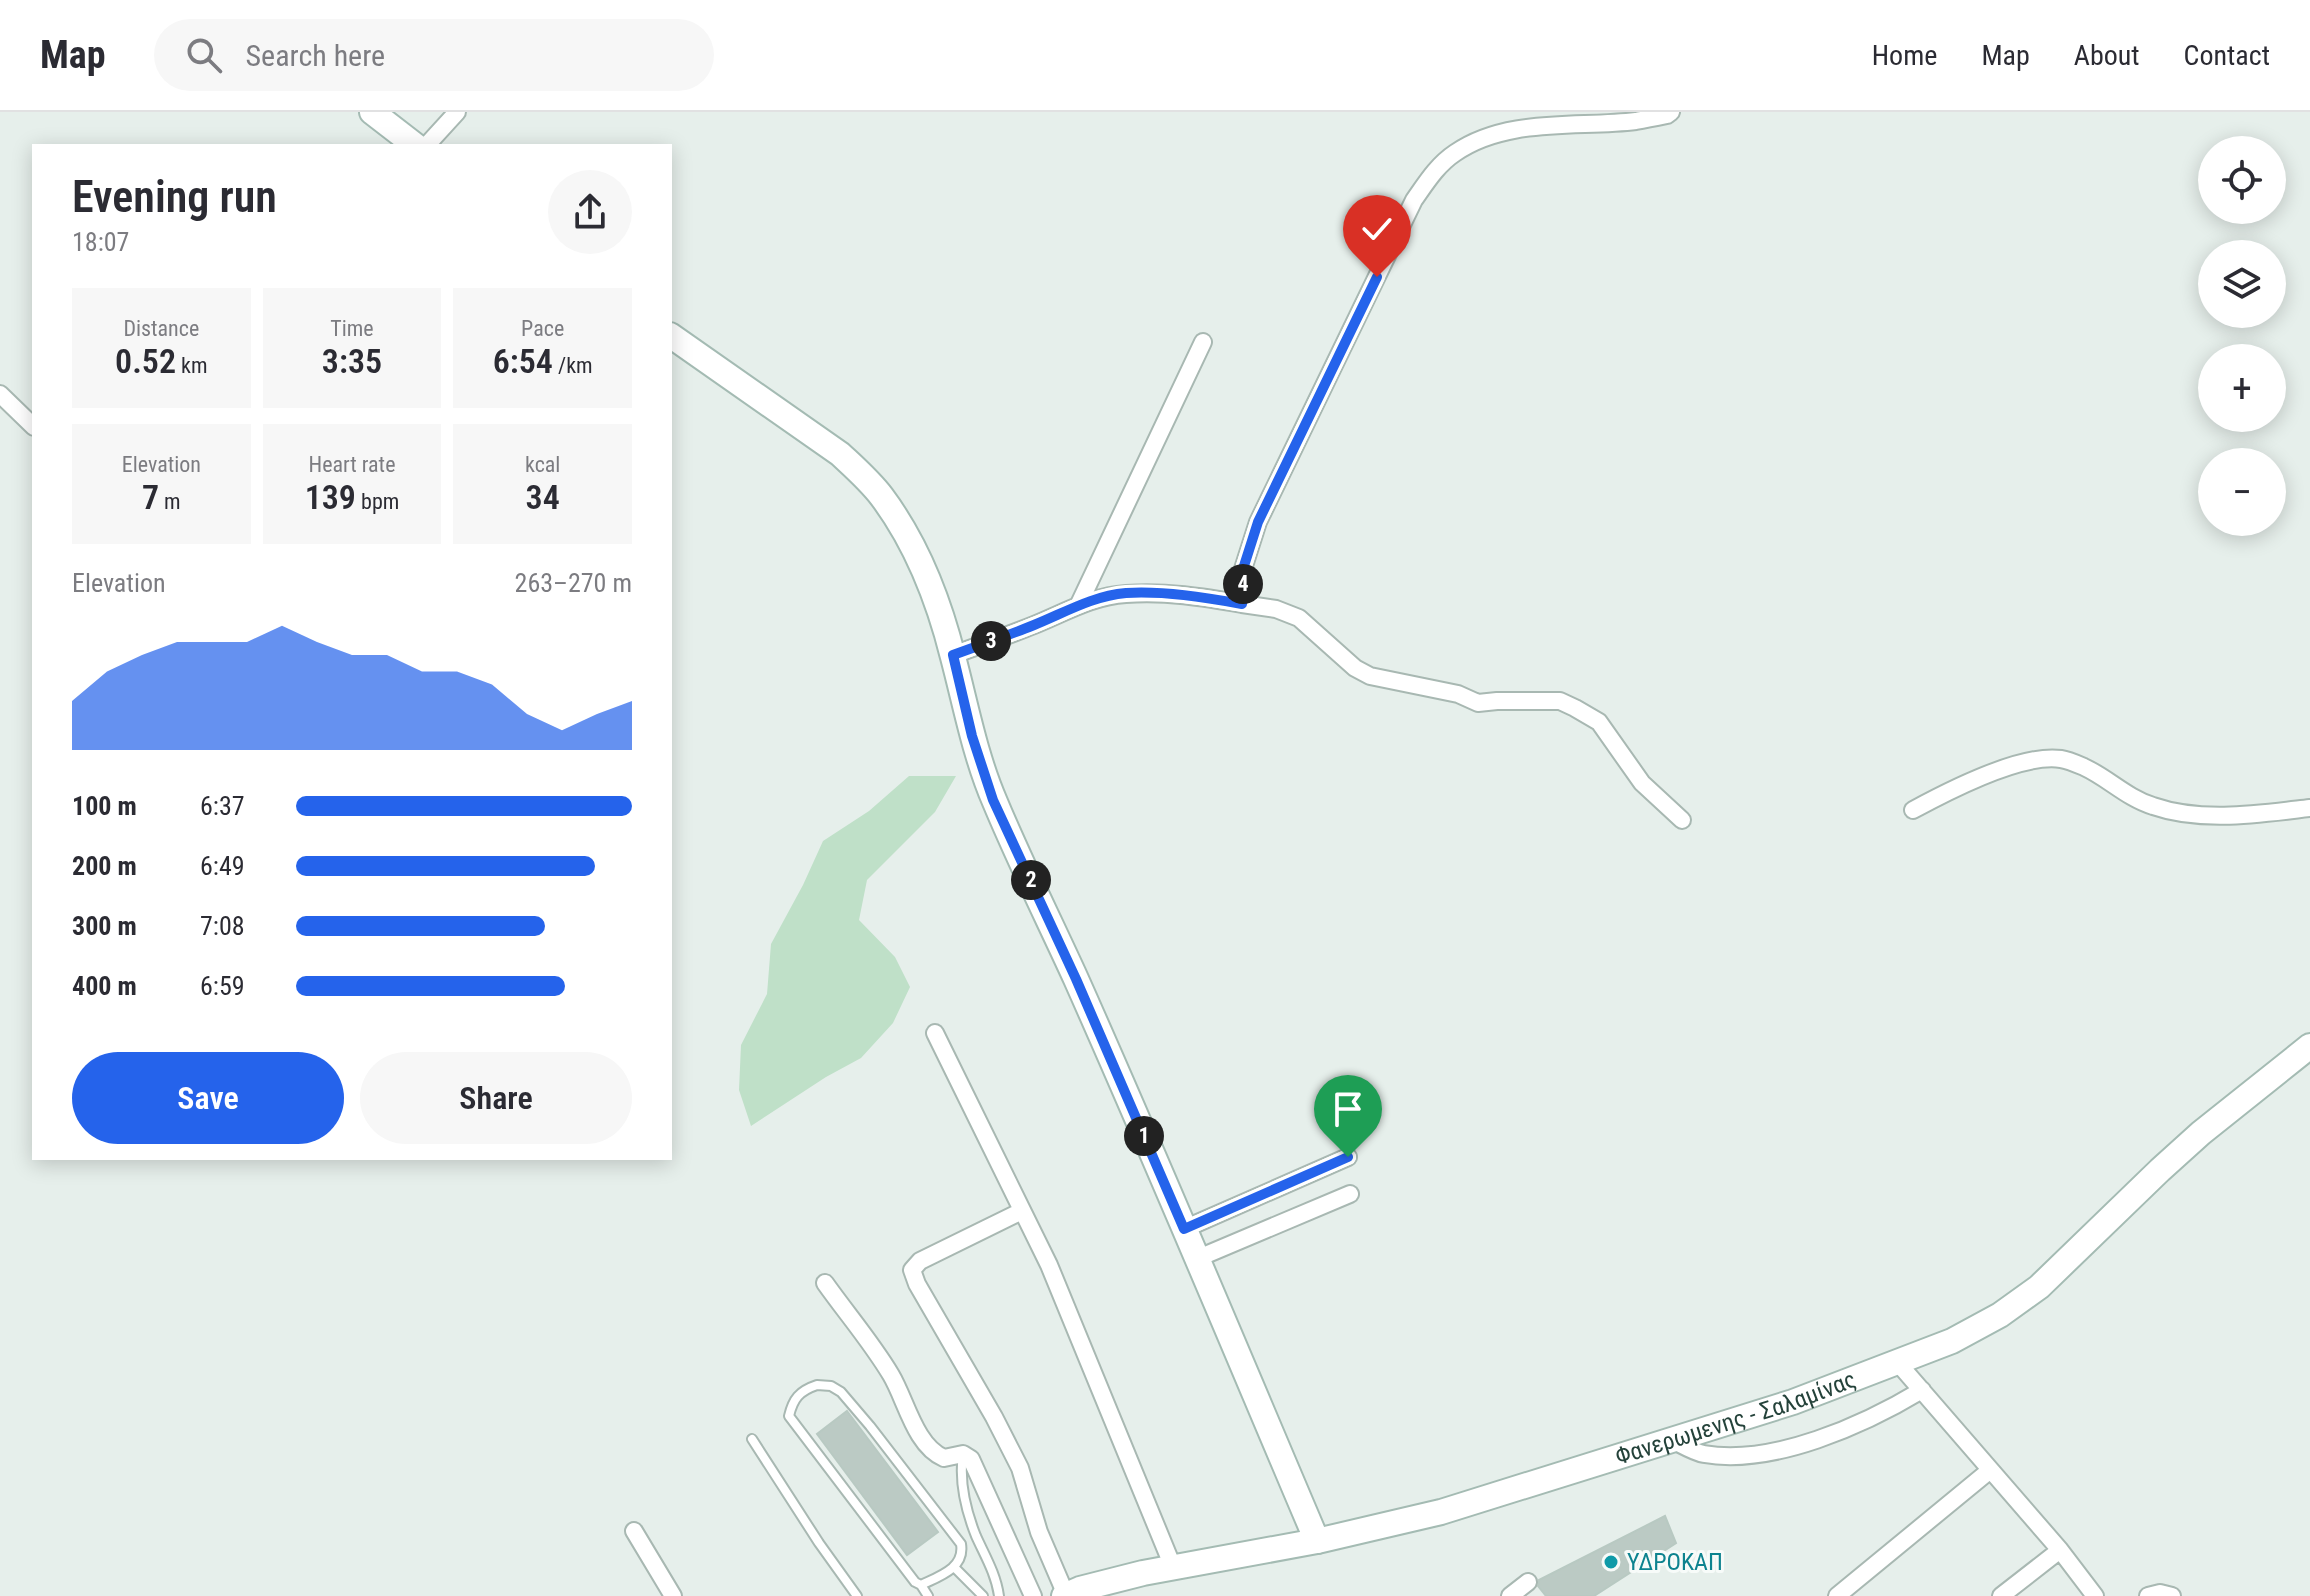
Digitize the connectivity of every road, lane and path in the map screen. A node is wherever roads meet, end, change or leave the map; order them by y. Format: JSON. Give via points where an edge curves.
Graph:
{"nodes":[{"id":1,"x":372,"y":112,"type":"edge"},
{"id":2,"x":457,"y":112,"type":"edge"},
{"id":3,"x":1671,"y":112,"type":"edge"},
{"id":4,"x":413,"y":144,"type":"edge"},
{"id":5,"x":428,"y":144,"type":"edge"},
{"id":6,"x":672,"y":336,"type":"edge"},
{"id":7,"x":1203,"y":342,"type":"dead end"},
{"id":8,"x":0,"y":394,"type":"edge"},
{"id":9,"x":32,"y":425,"type":"edge"},
{"id":10,"x":1079,"y":604,"type":"junction"},
{"id":11,"x":1242,"y":604,"type":"junction"},
{"id":12,"x":953,"y":655,"type":"junction"},
{"id":13,"x":2310,"y":808,"type":"edge"},
{"id":14,"x":1913,"y":810,"type":"dead end"},
{"id":15,"x":1682,"y":820,"type":"dead end"},
{"id":16,"x":935,"y":1033,"type":"dead end"},
{"id":17,"x":2310,"y":1046,"type":"edge"},
{"id":18,"x":1348,"y":1157,"type":"dead end"},
{"id":19,"x":1350,"y":1194,"type":"dead end"},
{"id":20,"x":1022,"y":1211,"type":"junction"},
{"id":21,"x":1184,"y":1229,"type":"junction"},
{"id":22,"x":1196,"y":1259,"type":"junction"},
{"id":23,"x":825,"y":1283,"type":"dead end"},
{"id":24,"x":1898,"y":1363,"type":"junction"},
{"id":25,"x":1922,"y":1390,"type":"junction"},
{"id":26,"x":752,"y":1439,"type":"dead end"},
{"id":27,"x":1670,"y":1439,"type":"junction"},
{"id":28,"x":963,"y":1454,"type":"junction"},
{"id":29,"x":1989,"y":1471,"type":"junction"},
{"id":30,"x":634,"y":1531,"type":"dead end"},
{"id":31,"x":1317,"y":1541,"type":"junction"},
{"id":32,"x":2060,"y":1550,"type":"junction"},
{"id":33,"x":1173,"y":1567,"type":"junction"},
{"id":34,"x":955,"y":1568,"type":"junction"},
{"id":35,"x":1528,"y":1582,"type":"dead end"},
{"id":36,"x":921,"y":1585,"type":"junction"},
{"id":37,"x":673,"y":1596,"type":"edge"},
{"id":38,"x":857,"y":1596,"type":"edge"},
{"id":39,"x":928,"y":1596,"type":"edge"},
{"id":40,"x":983,"y":1596,"type":"edge"},
{"id":41,"x":999,"y":1596,"type":"edge"},
{"id":42,"x":1033,"y":1596,"type":"edge"},
{"id":43,"x":1065,"y":1596,"type":"edge"},
{"id":44,"x":1510,"y":1596,"type":"edge"},
{"id":45,"x":1837,"y":1596,"type":"edge"},
{"id":46,"x":2001,"y":1596,"type":"edge"},
{"id":47,"x":2095,"y":1596,"type":"edge"},
{"id":48,"x":2148,"y":1596,"type":"edge"},
{"id":49,"x":2172,"y":1596,"type":"edge"}],
"edges":[{"from":1,"to":4,"type":"street"},
{"from":2,"to":5,"type":"street"},
{"from":3,"to":11,"type":"street","via":[[1636,121],[1531,127],[1500,134],[1455,153],[1439,166],[1414,200],[1258,522],[1243,569]]},
{"from":6,"to":12,"type":"street","via":[[840,454],[883,497],[928,580]]},
{"from":7,"to":10,"type":"street"},
{"from":8,"to":9,"type":"street"},
{"from":10,"to":11,"type":"street","via":[[1124,593]]},
{"from":10,"to":12,"type":"street"},
{"from":11,"to":15,"type":"street","via":[[1299,618],[1370,676],[1478,703],[1560,701],[1575,708],[1599,722],[1642,783]]},
{"from":12,"to":21,"type":"street","via":[[993,800]]},
{"from":13,"to":14,"type":"street","via":[[2190,814],[2135,800],[2111,782],[2060,759],[2022,762]]},
{"from":16,"to":20,"type":"street"},
{"from":17,"to":24,"type":"street","name":"Φανερωμενης - Σαλαμίνας","via":[[2190,1143],[2039,1287],[1952,1341]]},
{"from":18,"to":21,"type":"street"},
{"from":19,"to":22,"type":"street"},
{"from":20,"to":33,"type":"street","via":[[1090,1361]]},
{"from":20,"to":43,"type":"street","via":[[920,1261],[912,1270],[1020,1468]]},
{"from":21,"to":22,"type":"street"},
{"from":22,"to":31,"type":"street"},
{"from":23,"to":28,"type":"street","via":[[893,1377],[931,1451],[944,1458]]},
{"from":24,"to":25,"type":"street"},
{"from":24,"to":27,"type":"street","name":"Φανερωμενης - Σαλαμίνας"},
{"from":25,"to":27,"type":"street","via":[[1859,1424],[1755,1456],[1701,1454]]},
{"from":25,"to":29,"type":"street"},
{"from":26,"to":38,"type":"lane"},
{"from":27,"to":31,"type":"street","name":"Φανερωμενης - Σαλαμίνας","via":[[1441,1512]]},
{"from":28,"to":41,"type":"lane","via":[[963,1487]]},
{"from":28,"to":42,"type":"street","via":[[971,1459]]},
{"from":29,"to":32,"type":"street"},
{"from":29,"to":45,"type":"street"},
{"from":30,"to":37,"type":"street"},
{"from":31,"to":33,"type":"street","name":"Φανερωμενης - Σαλαμίνας"},
{"from":32,"to":46,"type":"street"},
{"from":32,"to":47,"type":"street"},
{"from":33,"to":43,"type":"street","name":"Φανερωμενης - Σαλαμίνας"},
{"from":34,"to":36,"type":"lane"},
{"from":34,"to":36,"type":"lane","via":[[963,1555],[961,1544],[841,1392],[817,1385],[803,1390],[789,1416]]},
{"from":34,"to":40,"type":"lane"},
{"from":35,"to":44,"type":"street"},
{"from":36,"to":39,"type":"lane"},
{"from":48,"to":49,"type":"street"}]}
